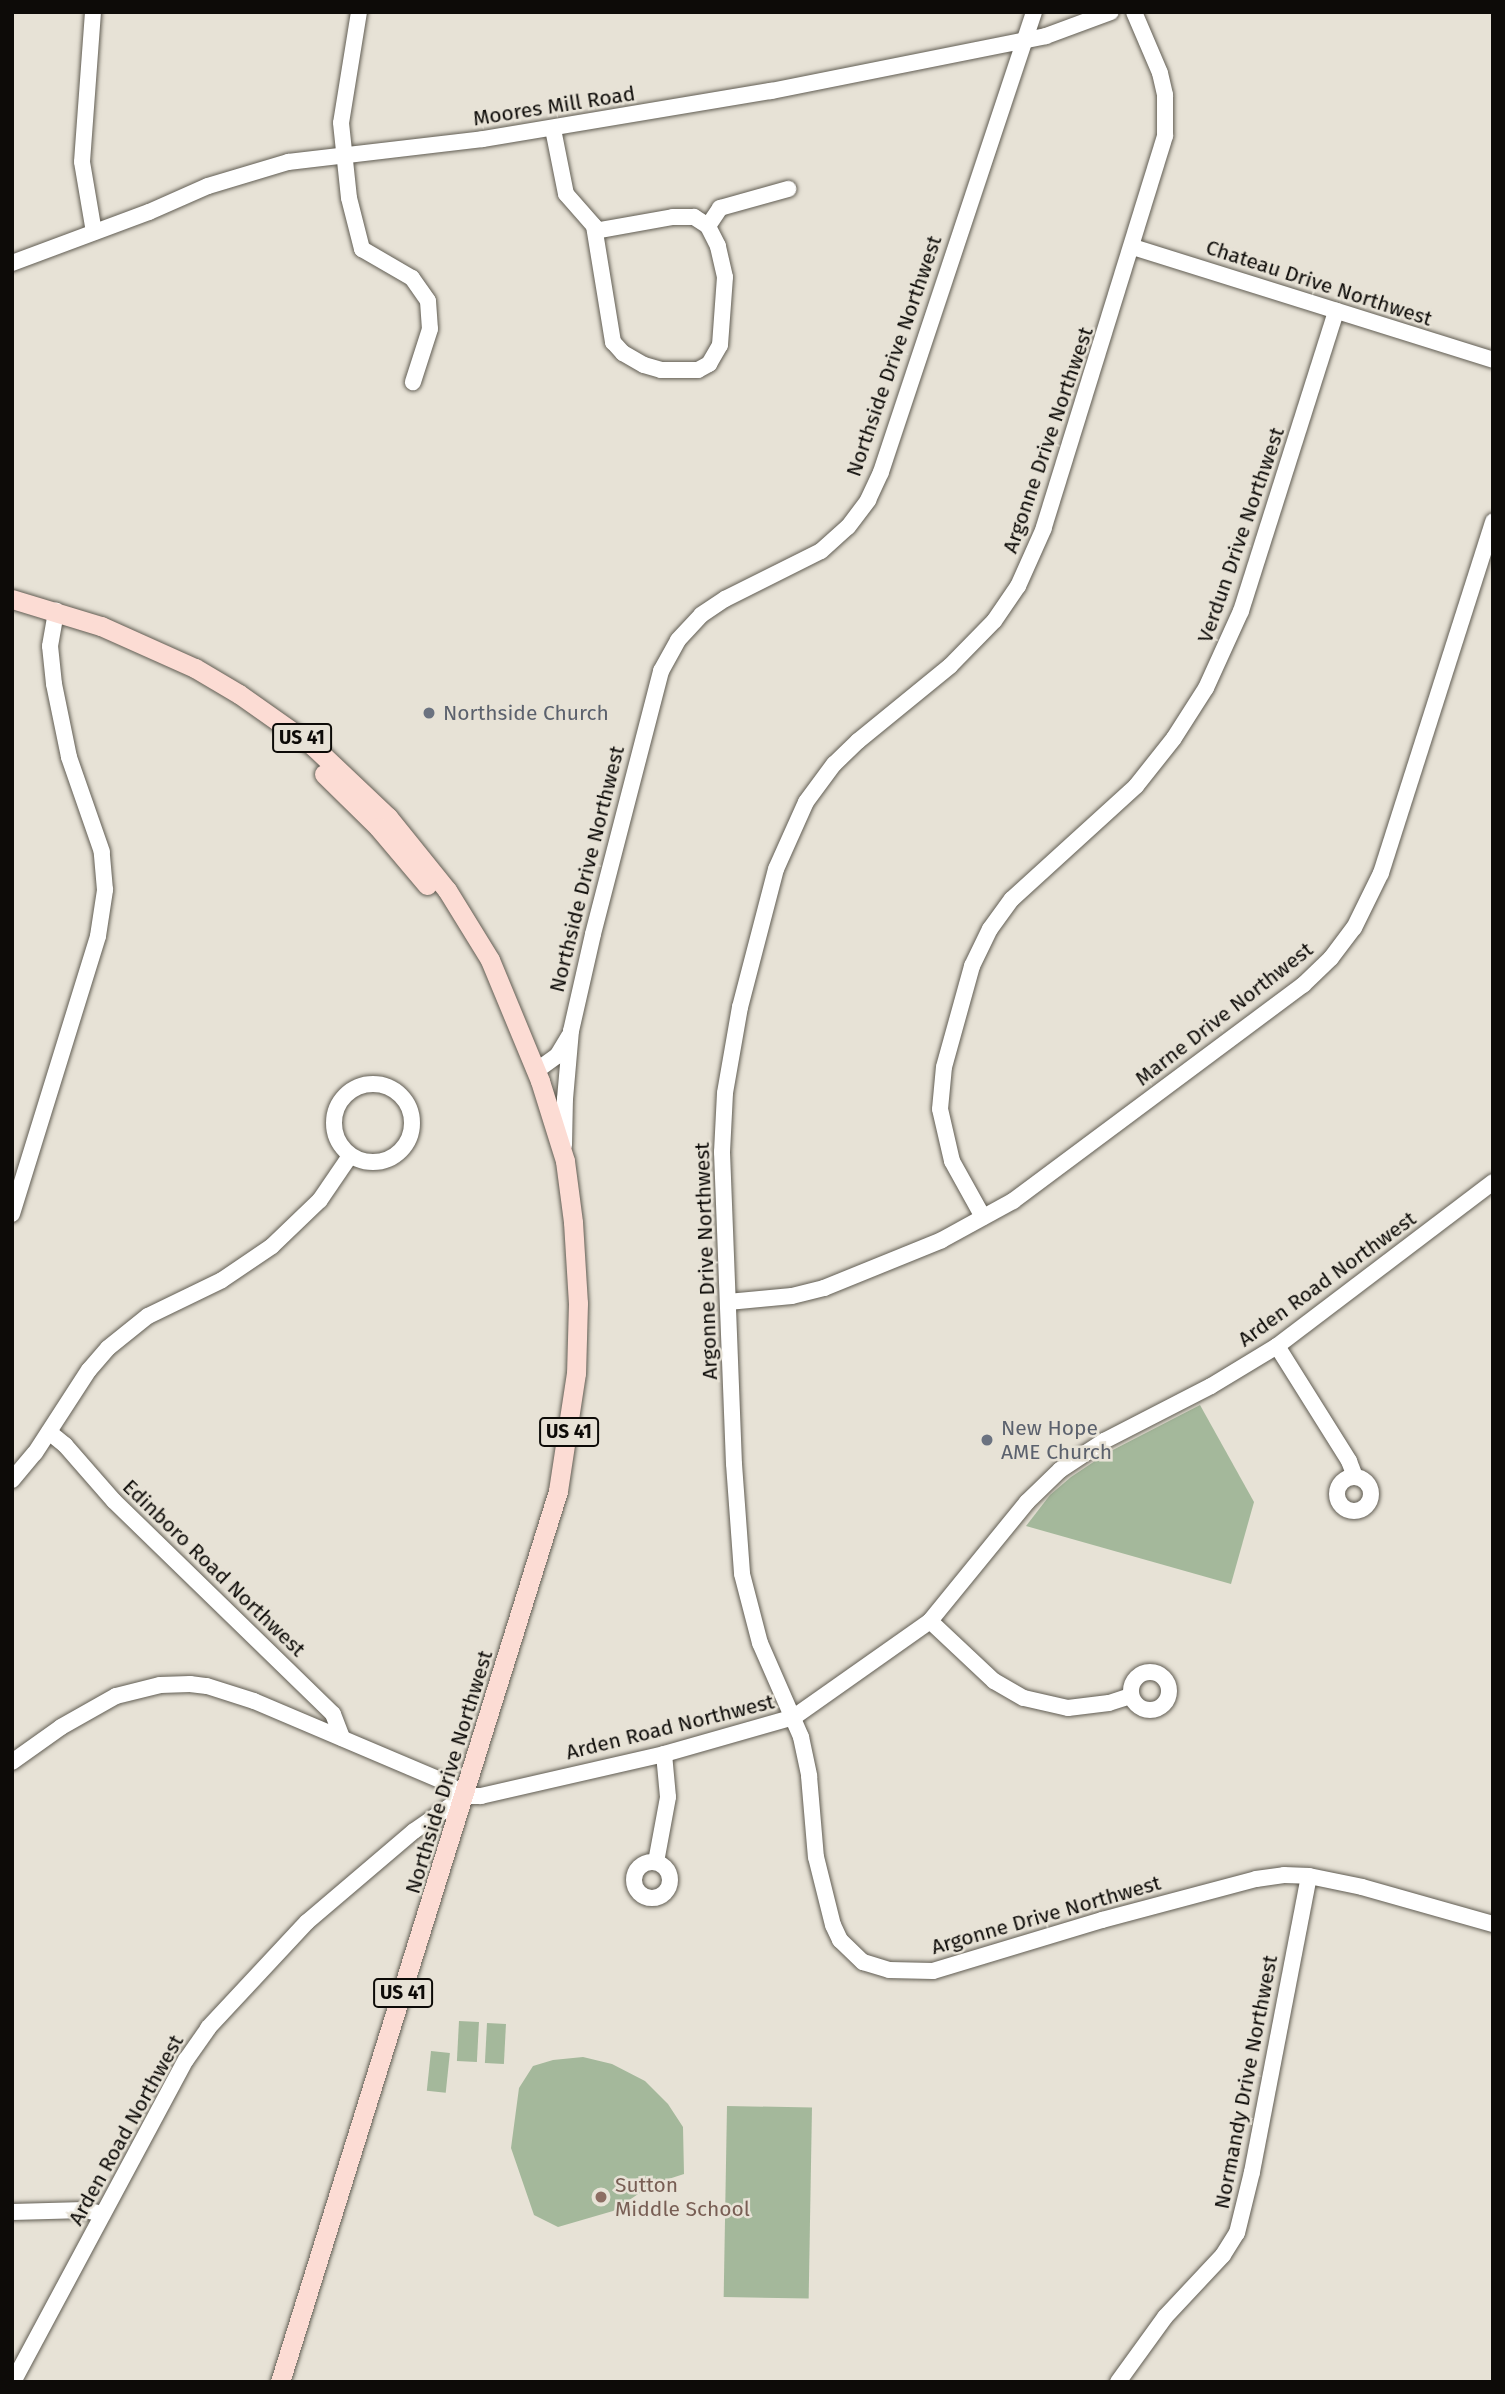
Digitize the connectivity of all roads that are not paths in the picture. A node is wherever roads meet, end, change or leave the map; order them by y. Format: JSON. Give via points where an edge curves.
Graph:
{"nodes":[{"id":1,"x":93,"y":12,"type":"edge"},
{"id":2,"x":359,"y":12,"type":"edge"},
{"id":3,"x":1034,"y":12,"type":"edge"},
{"id":4,"x":1111,"y":12,"type":"edge"},
{"id":5,"x":1134,"y":12,"type":"edge"},
{"id":6,"x":1025,"y":40,"type":"junction"},
{"id":7,"x":553,"y":129,"type":"junction"},
{"id":8,"x":343,"y":155,"type":"junction"},
{"id":9,"x":788,"y":189,"type":"dead end"},
{"id":10,"x":708,"y":226,"type":"junction"},
{"id":11,"x":595,"y":231,"type":"junction"},
{"id":12,"x":94,"y":232,"type":"junction"},
{"id":13,"x":1133,"y":247,"type":"junction"},
{"id":14,"x":12,"y":263,"type":"edge"},
{"id":15,"x":1336,"y":311,"type":"junction"},
{"id":16,"x":1493,"y":360,"type":"edge"},
{"id":17,"x":413,"y":382,"type":"dead end"},
{"id":18,"x":1493,"y":521,"type":"edge"},
{"id":19,"x":12,"y":599,"type":"edge"},
{"id":20,"x":12,"y":613,"type":"edge"},
{"id":21,"x":55,"y":617,"type":"junction"},
{"id":22,"x":572,"y":1031,"type":"junction"},
{"id":23,"x":569,"y":1059,"type":"junction"},
{"id":24,"x":538,"y":1076,"type":"junction"},
{"id":25,"x":350,"y":1156,"type":"junction"},
{"id":26,"x":565,"y":1161,"type":"junction"},
{"id":27,"x":1493,"y":1182,"type":"edge"},
{"id":28,"x":12,"y":1214,"type":"edge"},
{"id":29,"x":983,"y":1217,"type":"junction"},
{"id":30,"x":728,"y":1302,"type":"junction"},
{"id":31,"x":1277,"y":1346,"type":"junction"},
{"id":32,"x":49,"y":1432,"type":"junction"},
{"id":33,"x":1355,"y":1477,"type":"dead end"},
{"id":34,"x":12,"y":1480,"type":"edge"},
{"id":35,"x":930,"y":1621,"type":"junction"},
{"id":36,"x":1131,"y":1696,"type":"dead end"},
{"id":37,"x":794,"y":1717,"type":"junction"},
{"id":38,"x":342,"y":1738,"type":"junction"},
{"id":39,"x":664,"y":1754,"type":"junction"},
{"id":40,"x":12,"y":1762,"type":"edge"},
{"id":41,"x":465,"y":1796,"type":"junction"},
{"id":42,"x":656,"y":1862,"type":"dead end"},
{"id":43,"x":1309,"y":1876,"type":"junction"},
{"id":44,"x":1493,"y":1924,"type":"edge"},
{"id":45,"x":12,"y":2212,"type":"edge"},
{"id":46,"x":103,"y":2214,"type":"junction"},
{"id":47,"x":13,"y":2382,"type":"edge"},
{"id":48,"x":280,"y":2382,"type":"edge"},
{"id":49,"x":1118,"y":2382,"type":"edge"}],
"edges":[{"from":1,"to":12,"type":"street","via":[[82,162]]},
{"from":2,"to":8,"type":"street","via":[[342,101]]},
{"from":3,"to":6,"type":"street","name":"Northside Drive Northwest"},
{"from":4,"to":6,"type":"street","name":"Moores Mill Road"},
{"from":5,"to":13,"type":"street","name":"Argonne Drive Northwest","via":[[1160,72],[1167,116],[1162,155]]},
{"from":6,"to":7,"type":"street","name":"Moores Mill Road"},
{"from":6,"to":22,"type":"street","name":"Northside Drive Northwest","via":[[868,500],[848,527],[821,551],[701,615],[678,640],[660,671]]},
{"from":7,"to":8,"type":"street","name":"Moores Mill Road"},
{"from":7,"to":11,"type":"street","via":[[566,194]]},
{"from":8,"to":12,"type":"street","name":"Moores Mill Road","via":[[242,174]]},
{"from":8,"to":17,"type":"street","via":[[362,249],[412,278],[428,301],[430,329]]},
{"from":9,"to":10,"type":"street","via":[[720,208]]},
{"from":10,"to":11,"type":"street","via":[[694,217],[673,217]]},
{"from":10,"to":11,"type":"street","via":[[725,277],[720,345],[709,364],[680,371],[643,365],[613,342]]},
{"from":12,"to":14,"type":"street","name":"Moores Mill Road"},
{"from":13,"to":15,"type":"street","name":"Chateau Drive Northwest"},
{"from":13,"to":30,"type":"street","name":"Argonne Drive Northwest","via":[[1044,528],[1018,586],[966,652],[834,764],[806,802],[784,844],[740,1007],[725,1093],[722,1152]]},
{"from":15,"to":16,"type":"street","name":"Chateau Drive Northwest"},
{"from":15,"to":29,"type":"street","name":"Verdun Drive Northwest","via":[[1241,611],[1206,688],[1136,786],[1012,899],[990,929],[972,966],[944,1067],[940,1109],[952,1161]]},
{"from":18,"to":29,"type":"street","name":"Marne Drive Northwest","via":[[1381,873],[1354,928],[1303,985],[1013,1201]]},
{"from":19,"to":21,"type":"main road","number":"US 41"},
{"from":20,"to":21,"type":"main road","number":"US 41"},
{"from":21,"to":24,"type":"main road","number":"US 41","via":[[149,645],[195,668],[314,747],[379,808],[421,855],[471,925]]},
{"from":21,"to":28,"type":"street","via":[[50,648],[54,684],[69,757],[102,852],[105,890],[98,936]]},
{"from":22,"to":23,"type":"street","name":"Northside Drive Northwest"},
{"from":22,"to":24,"type":"street","name":"Northside Drive Northwest"},
{"from":23,"to":24,"type":"street","via":[[558,1074]]},
{"from":23,"to":26,"type":"street","name":"Northside Drive Northwest"},
{"from":24,"to":26,"type":"main road","name":"Northside Drive Northwest","number":"US 41"},
{"from":25,"to":25,"type":"street","via":[[366,1163],[382,1162],[405,1146],[412,1117],[396,1090],[367,1084],[353,1088],[340,1100],[333,1130]]},
{"from":25,"to":32,"type":"street","via":[[320,1200],[272,1246],[222,1280],[148,1316],[108,1348]]},
{"from":26,"to":41,"type":"main road","name":"Northside Drive Northwest","number":"US 41","via":[[578,1303],[569,1436],[550,1523]]},
{"from":27,"to":31,"type":"street","name":"Arden Road Northwest"},
{"from":29,"to":30,"type":"street","name":"Marne Drive Northwest","via":[[942,1240],[824,1288]]},
{"from":30,"to":37,"type":"street","name":"Argonne Drive Northwest","via":[[743,1574],[760,1643]]},
{"from":31,"to":33,"type":"street"},
{"from":31,"to":35,"type":"street","name":"Arden Road Northwest","via":[[1212,1386],[1104,1441],[1060,1471],[1027,1502]]},
{"from":32,"to":34,"type":"street"},
{"from":32,"to":38,"type":"street","name":"Edinboro Road Northwest","via":[[114,1502],[333,1714]]},
{"from":35,"to":36,"type":"street","via":[[994,1681],[1024,1699],[1068,1707]]},
{"from":35,"to":37,"type":"street","name":"Arden Road Northwest"},
{"from":37,"to":39,"type":"street","name":"Arden Road Northwest"},
{"from":37,"to":43,"type":"street","name":"Argonne Drive Northwest","via":[[806,1758],[816,1857],[832,1925],[852,1955],[877,1967],[933,1971],[1256,1880]]},
{"from":38,"to":40,"type":"street","via":[[207,1686],[160,1685],[116,1696]]},
{"from":38,"to":41,"type":"street","via":[[445,1782]]},
{"from":39,"to":41,"type":"street","name":"Arden Road Northwest","via":[[481,1797]]},
{"from":39,"to":42,"type":"street","via":[[668,1797]]},
{"from":41,"to":46,"type":"street","name":"Arden Road Northwest","via":[[414,1831],[307,1922],[235,1997],[186,2060]]},
{"from":41,"to":48,"type":"main road","name":"Northside Drive Northwest","number":"US 41"},
{"from":43,"to":44,"type":"street","name":"Argonne Drive Northwest"},
{"from":43,"to":49,"type":"street","name":"Normandy Drive Northwest","via":[[1237,2233],[1223,2255],[1165,2317]]},
{"from":45,"to":46,"type":"street","via":[[85,2210]]},
{"from":46,"to":47,"type":"street","name":"Arden Road Northwest"}]}
